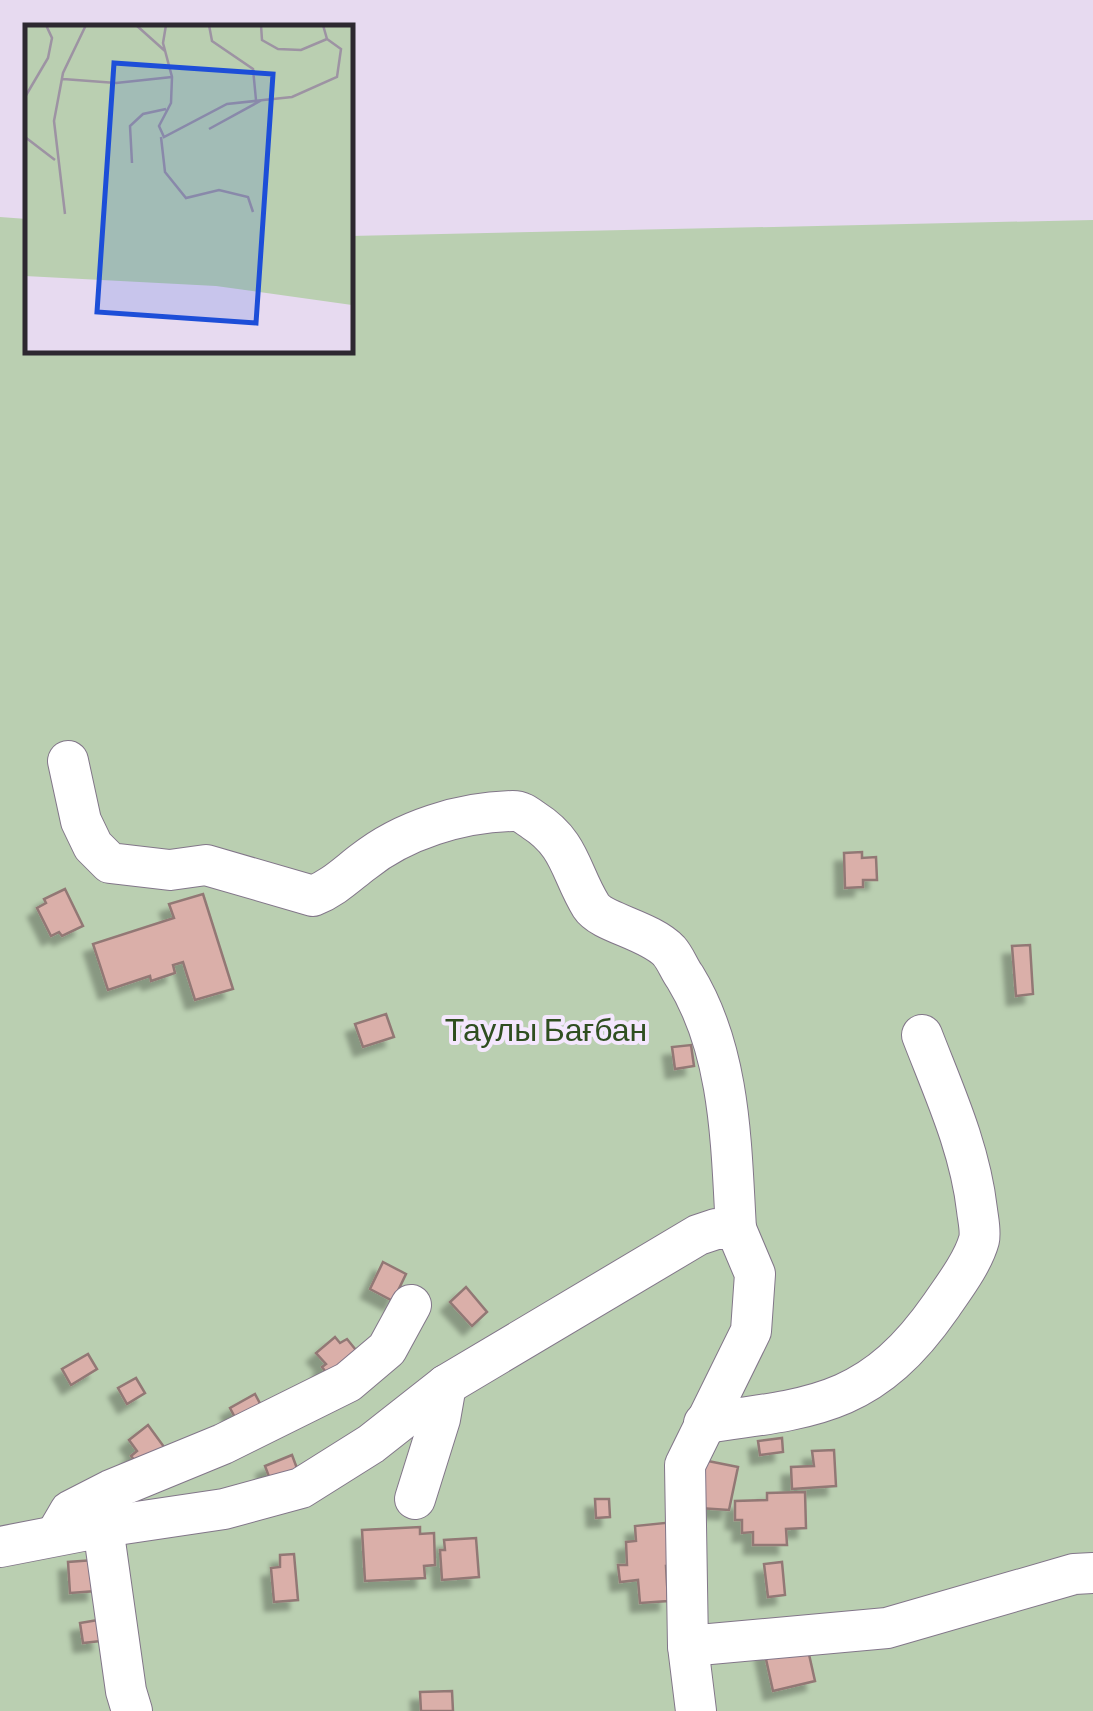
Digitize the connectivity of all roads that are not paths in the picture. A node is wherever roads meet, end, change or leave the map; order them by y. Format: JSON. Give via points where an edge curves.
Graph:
{"nodes":[{"id":1,"x":68,"y":761,"type":"dead end"},
{"id":2,"x":922,"y":1035,"type":"dead end"},
{"id":3,"x":736,"y":1229,"type":"junction"},
{"id":4,"x":412,"y":1305,"type":"dead end"},
{"id":5,"x":446,"y":1384,"type":"junction"},
{"id":6,"x":704,"y":1422,"type":"junction"},
{"id":7,"x":416,"y":1499,"type":"dead end"},
{"id":8,"x":103,"y":1527,"type":"junction"},
{"id":9,"x":56,"y":1535,"type":"junction"},
{"id":10,"x":0,"y":1548,"type":"edge"},
{"id":11,"x":1093,"y":1573,"type":"edge"},
{"id":12,"x":688,"y":1646,"type":"junction"},
{"id":13,"x":132,"y":1711,"type":"edge"},
{"id":14,"x":696,"y":1711,"type":"edge"}],
"edges":[{"from":1,"to":3,"type":"street","via":[[81,822],[110,863],[170,870],[206,865],[313,896],[418,830],[518,810],[538,822],[559,840],[594,912],[660,942],[694,992],[732,1126]]},
{"from":2,"to":6,"type":"street","via":[[965,1145],[976,1199],[980,1238],[954,1286],[915,1343],[873,1380],[816,1405]]},
{"from":3,"to":5,"type":"street","via":[[698,1234]]},
{"from":3,"to":6,"type":"street","via":[[755,1274],[751,1331]]},
{"from":4,"to":9,"type":"street","via":[[386,1348],[348,1382],[110,1490],[70,1511]]},
{"from":5,"to":7,"type":"street"},
{"from":5,"to":8,"type":"street","via":[[371,1444],[301,1488],[224,1509]]},
{"from":6,"to":12,"type":"street","via":[[686,1465]]},
{"from":8,"to":9,"type":"street"},
{"from":8,"to":13,"type":"street"},
{"from":9,"to":10,"type":"street"},
{"from":11,"to":12,"type":"street","via":[[886,1628]]},
{"from":12,"to":14,"type":"street"}]}
